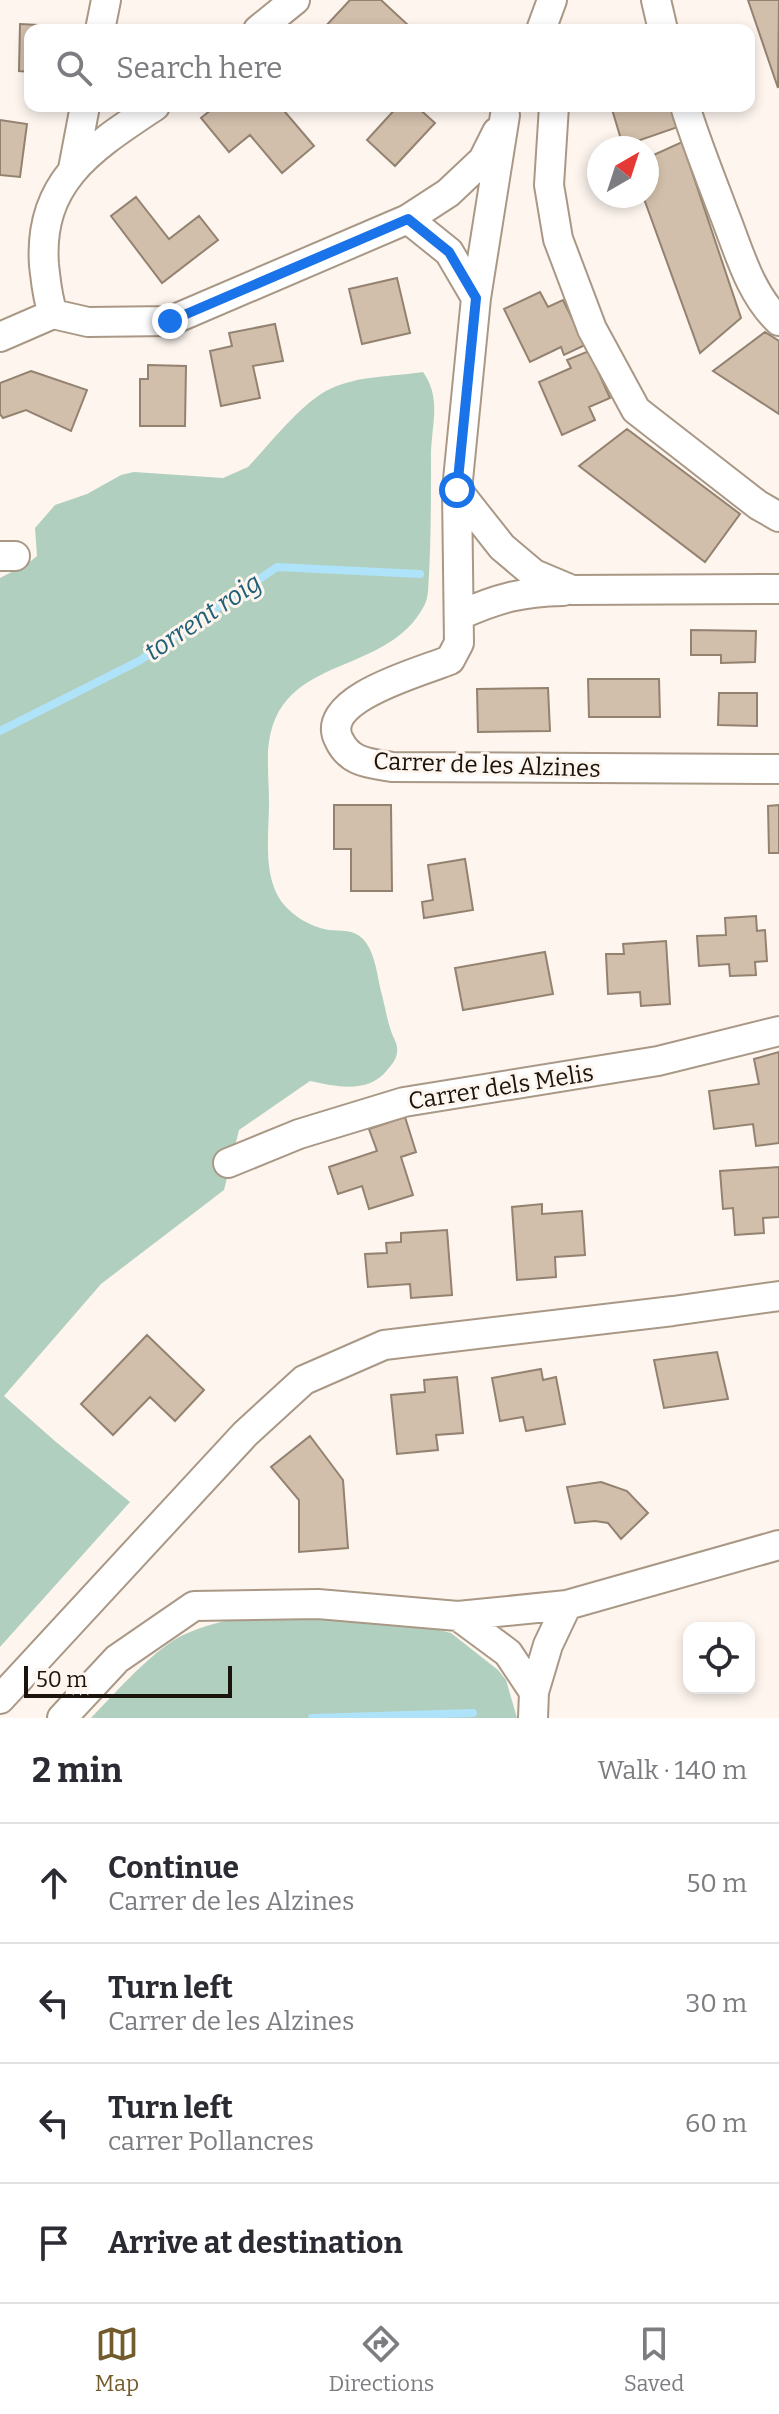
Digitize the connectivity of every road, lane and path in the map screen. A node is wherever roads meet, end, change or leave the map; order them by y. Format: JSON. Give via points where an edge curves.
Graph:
{"nodes":[{"id":1,"x":106,"y":0,"type":"edge"},
{"id":2,"x":295,"y":0,"type":"edge"},
{"id":3,"x":552,"y":0,"type":"edge"},
{"id":4,"x":560,"y":0,"type":"edge"},
{"id":5,"x":656,"y":0,"type":"edge"},
{"id":6,"x":101,"y":24,"type":"edge"},
{"id":7,"x":265,"y":24,"type":"edge"},
{"id":8,"x":543,"y":24,"type":"edge"},
{"id":9,"x":559,"y":24,"type":"edge"},
{"id":10,"x":662,"y":24,"type":"edge"},
{"id":11,"x":84,"y":112,"type":"edge"},
{"id":12,"x":145,"y":112,"type":"edge"},
{"id":13,"x":507,"y":112,"type":"edge"},
{"id":14,"x":507,"y":112,"type":"edge"},
{"id":15,"x":554,"y":112,"type":"edge"},
{"id":16,"x":687,"y":112,"type":"edge"},
{"id":17,"x":73,"y":169,"type":"junction"},
{"id":18,"x":408,"y":219,"type":"junction"},
{"id":19,"x":476,"y":298,"type":"junction"},
{"id":20,"x":53,"y":314,"type":"junction"},
{"id":21,"x":779,"y":321,"type":"edge"},
{"id":22,"x":0,"y":337,"type":"edge"},
{"id":23,"x":457,"y":490,"type":"junction"},
{"id":24,"x":779,"y":517,"type":"edge"},
{"id":25,"x":779,"y":589,"type":"edge"},
{"id":26,"x":572,"y":590,"type":"junction"},
{"id":27,"x":460,"y":615,"type":"junction"},
{"id":28,"x":779,"y":769,"type":"edge"},
{"id":29,"x":779,"y":1031,"type":"edge"},
{"id":30,"x":228,"y":1163,"type":"dead end"},
{"id":31,"x":779,"y":1296,"type":"edge"},
{"id":32,"x":779,"y":1545,"type":"edge"},
{"id":33,"x":567,"y":1605,"type":"junction"},
{"id":34,"x":458,"y":1616,"type":"junction"},
{"id":35,"x":0,"y":1699,"type":"edge"},
{"id":36,"x":533,"y":1705,"type":"edge"},
{"id":37,"x":62,"y":1718,"type":"edge"}],
"edges":[{"from":1,"to":6,"type":"street"},
{"from":2,"to":7,"type":"street"},
{"from":3,"to":8,"type":"street"},
{"from":4,"to":9,"type":"street"},
{"from":5,"to":10,"type":"street"},
{"from":11,"to":17,"type":"street"},
{"from":12,"to":17,"type":"street"},
{"from":13,"to":18,"type":"street","via":[[483,160],[448,193]]},
{"from":14,"to":19,"type":"street","name":"Carrer de les Alzines"},
{"from":15,"to":24,"type":"street","via":[[549,185],[558,239],[592,329],[636,410]]},
{"from":16,"to":21,"type":"street","via":[[750,279]]},
{"from":17,"to":20,"type":"street","via":[[52,200],[43,241],[46,295]]},
{"from":18,"to":19,"type":"street","via":[[449,252]]},
{"from":18,"to":20,"type":"street","via":[[170,321],[88,322]]},
{"from":19,"to":23,"type":"street","name":"Carrer de les Alzines"},
{"from":20,"to":22,"type":"street"},
{"from":23,"to":26,"type":"street","via":[[502,547],[534,574]]},
{"from":23,"to":27,"type":"street","name":"Carrer de les Alzines"},
{"from":25,"to":26,"type":"street"},
{"from":26,"to":27,"type":"street","via":[[509,596]]},
{"from":27,"to":28,"type":"street","name":"Carrer de les Alzines","via":[[459,643],[450,660],[353,700],[336,721],[345,753],[392,767]]},
{"from":29,"to":30,"type":"street","name":"Carrer dels Melis","via":[[658,1061],[404,1102],[299,1134]]},
{"from":31,"to":35,"type":"street","via":[[384,1345],[304,1380],[245,1434]]},
{"from":32,"to":33,"type":"street"},
{"from":33,"to":34,"type":"street"},
{"from":33,"to":36,"type":"street","via":[[548,1645]]},
{"from":34,"to":36,"type":"street","via":[[508,1653]]},
{"from":34,"to":37,"type":"street","via":[[318,1604],[194,1606],[117,1659]]}]}
